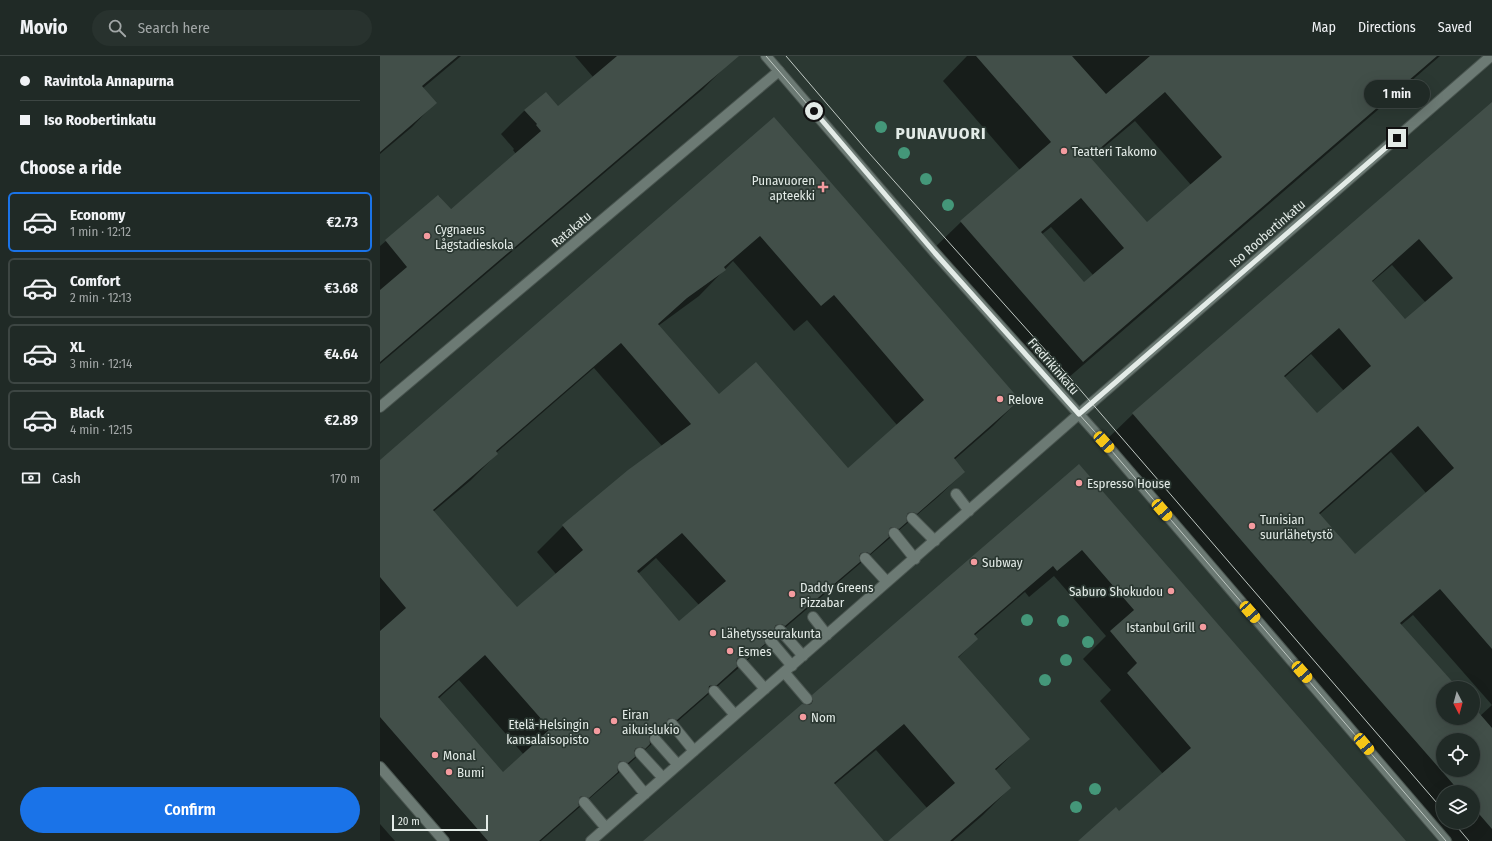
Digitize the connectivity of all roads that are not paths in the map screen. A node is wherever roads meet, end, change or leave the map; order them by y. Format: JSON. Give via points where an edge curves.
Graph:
{"nodes":[{"id":1,"x":766,"y":56,"type":"edge"},
{"id":2,"x":1491,"y":56,"type":"edge"},
{"id":3,"x":779,"y":71,"type":"junction"},
{"id":4,"x":380,"y":407,"type":"edge"},
{"id":5,"x":1079,"y":414,"type":"junction"},
{"id":6,"x":956,"y":494,"type":"dead end"},
{"id":7,"x":969,"y":511,"type":"junction"},
{"id":8,"x":912,"y":518,"type":"dead end"},
{"id":9,"x":894,"y":532,"type":"dead end"},
{"id":10,"x":935,"y":541,"type":"junction"},
{"id":11,"x":865,"y":558,"type":"dead end"},
{"id":12,"x":915,"y":558,"type":"junction"},
{"id":13,"x":887,"y":582,"type":"junction"},
{"id":14,"x":813,"y":617,"type":"dead end"},
{"id":15,"x":827,"y":635,"type":"junction"},
{"id":16,"x":742,"y":663,"type":"dead end"},
{"id":17,"x":793,"y":664,"type":"junction"},
{"id":18,"x":765,"y":689,"type":"junction"},
{"id":19,"x":714,"y":691,"type":"dead end"},
{"id":20,"x":807,"y":700,"type":"dead end"},
{"id":21,"x":735,"y":715,"type":"junction"},
{"id":22,"x":672,"y":724,"type":"dead end"},
{"id":23,"x":655,"y":739,"type":"dead end"},
{"id":24,"x":694,"y":751,"type":"junction"},
{"id":25,"x":640,"y":753,"type":"dead end"},
{"id":26,"x":678,"y":765,"type":"junction"},
{"id":27,"x":380,"y":767,"type":"edge"},
{"id":28,"x":623,"y":768,"type":"dead end"},
{"id":29,"x":663,"y":778,"type":"junction"},
{"id":30,"x":645,"y":794,"type":"junction"},
{"id":31,"x":586,"y":800,"type":"dead end"},
{"id":32,"x":608,"y":826,"type":"junction"},
{"id":33,"x":444,"y":841,"type":"edge"},
{"id":34,"x":591,"y":841,"type":"edge"},
{"id":35,"x":1446,"y":841,"type":"edge"}],
"edges":[{"from":1,"to":3,"type":"street","name":"Fredrikinkatu"},
{"from":2,"to":5,"type":"street","name":"Iso Roobertinkatu"},
{"from":3,"to":4,"type":"street","name":"Ratakatu"},
{"from":3,"to":5,"type":"street","name":"Fredrikinkatu","via":[[935,253]]},
{"from":5,"to":7,"type":"street","name":"Iso Roobertinkatu"},
{"from":5,"to":35,"type":"street","name":"Fredrikinkatu"},
{"from":6,"to":7,"type":"street"},
{"from":7,"to":10,"type":"street","name":"Iso Roobertinkatu"},
{"from":8,"to":10,"type":"street"},
{"from":9,"to":12,"type":"street"},
{"from":10,"to":12,"type":"street","name":"Iso Roobertinkatu"},
{"from":11,"to":13,"type":"street"},
{"from":12,"to":13,"type":"street","name":"Iso Roobertinkatu"},
{"from":13,"to":15,"type":"street","name":"Iso Roobertinkatu"},
{"from":14,"to":15,"type":"street"},
{"from":15,"to":17,"type":"street","name":"Iso Roobertinkatu"},
{"from":16,"to":18,"type":"street"},
{"from":17,"to":17,"type":"street","via":[[774,636]]},
{"from":17,"to":18,"type":"street","name":"Iso Roobertinkatu"},
{"from":17,"to":20,"type":"street"},
{"from":18,"to":21,"type":"street","name":"Iso Roobertinkatu"},
{"from":19,"to":21,"type":"street"},
{"from":21,"to":24,"type":"street","name":"Iso Roobertinkatu"},
{"from":22,"to":24,"type":"street"},
{"from":23,"to":26,"type":"street"},
{"from":24,"to":26,"type":"street","name":"Iso Roobertinkatu"},
{"from":25,"to":29,"type":"street"},
{"from":26,"to":29,"type":"street","name":"Iso Roobertinkatu"},
{"from":27,"to":33,"type":"street"},
{"from":28,"to":30,"type":"street"},
{"from":29,"to":30,"type":"street","name":"Iso Roobertinkatu"},
{"from":30,"to":32,"type":"street","name":"Iso Roobertinkatu"},
{"from":31,"to":32,"type":"street"},
{"from":32,"to":34,"type":"street","name":"Iso Roobertinkatu"}]}
